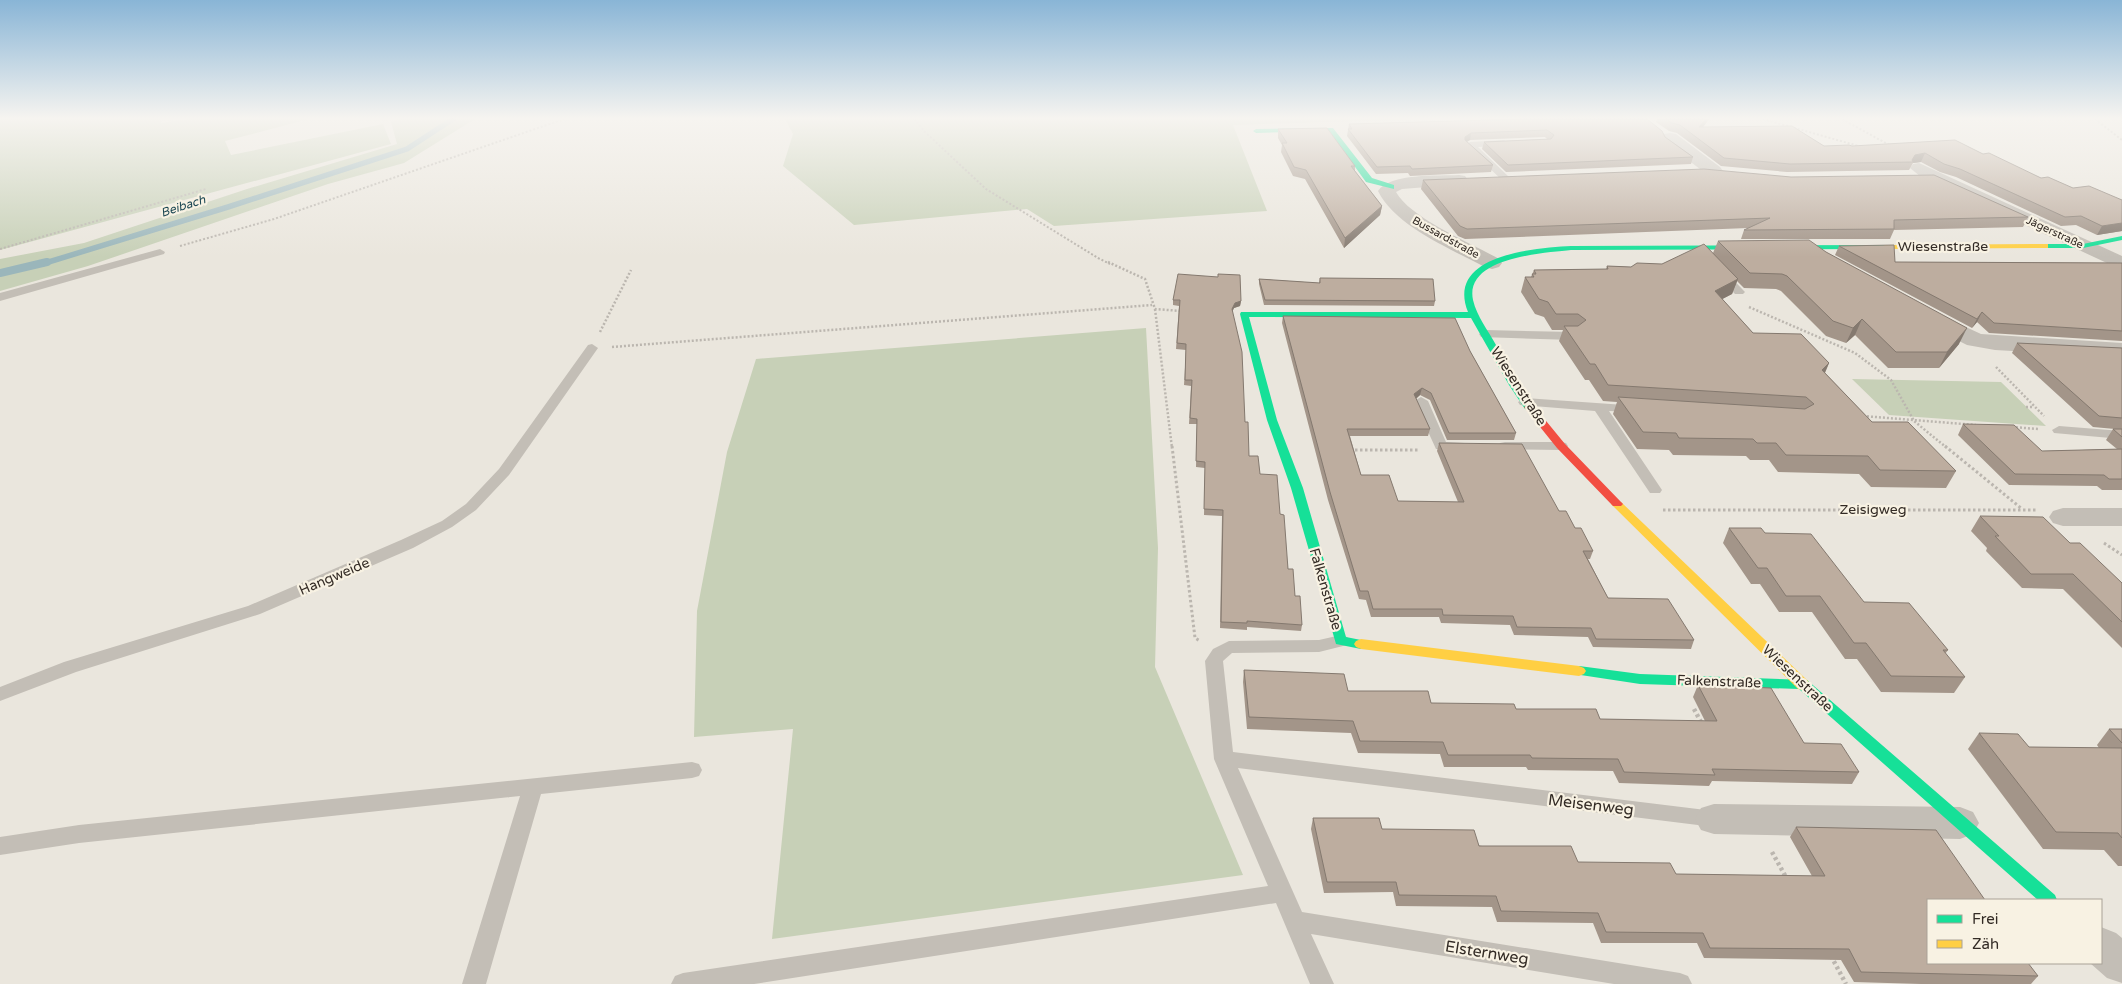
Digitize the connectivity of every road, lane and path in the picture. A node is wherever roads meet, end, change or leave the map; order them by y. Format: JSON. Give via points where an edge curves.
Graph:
{"nodes":[{"id":1,"x":431,"y":165,"type":"edge"},
{"id":2,"x":960,"y":165,"type":"edge"},
{"id":3,"x":1358,"y":165,"type":"edge"},
{"id":4,"x":1491,"y":165,"type":"edge"},
{"id":5,"x":1705,"y":165,"type":"edge"},
{"id":6,"x":1681,"y":172,"type":"edge"},
{"id":7,"x":1714,"y":172,"type":"junction"},
{"id":8,"x":1733,"y":174,"type":"edge"},
{"id":9,"x":1900,"y":176,"type":"edge"},
{"id":10,"x":1525,"y":178,"type":"edge"},
{"id":11,"x":1506,"y":179,"type":"junction"},
{"id":12,"x":1391,"y":187,"type":"junction"},
{"id":13,"x":206,"y":189,"type":"dead end"},
{"id":14,"x":2122,"y":238,"type":"edge"},
{"id":15,"x":1806,"y":246,"type":"junction"},
{"id":16,"x":2083,"y":246,"type":"junction"},
{"id":17,"x":1696,"y":247,"type":"junction"},
{"id":18,"x":0,"y":249,"type":"edge"},
{"id":19,"x":160,"y":252,"type":"joint"},
{"id":20,"x":1492,"y":263,"type":"junction"},
{"id":21,"x":2122,"y":264,"type":"edge"},
{"id":22,"x":1836,"y":266,"type":"edge"},
{"id":23,"x":631,"y":270,"type":"dead end"},
{"id":24,"x":1739,"y":292,"type":"dead end"},
{"id":25,"x":0,"y":297,"type":"edge"},
{"id":26,"x":1744,"y":305,"type":"dead end"},
{"id":27,"x":1154,"y":307,"type":"junction"},
{"id":28,"x":1751,"y":308,"type":"junction"},
{"id":29,"x":1915,"y":309,"type":"edge"},
{"id":30,"x":1742,"y":310,"type":"dead end"},
{"id":31,"x":1186,"y":311,"type":"edge"},
{"id":32,"x":1474,"y":315,"type":"junction"},
{"id":33,"x":1485,"y":334,"type":"junction"},
{"id":34,"x":1573,"y":336,"type":"edge"},
{"id":35,"x":1975,"y":340,"type":"junction"},
{"id":36,"x":592,"y":348,"type":"junction"},
{"id":37,"x":2122,"y":350,"type":"edge"},
{"id":38,"x":1421,"y":401,"type":"edge"},
{"id":39,"x":1525,"y":402,"type":"junction"},
{"id":40,"x":1599,"y":407,"type":"junction"},
{"id":41,"x":2026,"y":407,"type":"dead end"},
{"id":42,"x":2035,"y":407,"type":"junction"},
{"id":43,"x":1649,"y":410,"type":"edge"},
{"id":44,"x":1854,"y":415,"type":"edge"},
{"id":45,"x":1914,"y":421,"type":"junction"},
{"id":46,"x":1982,"y":425,"type":"edge"},
{"id":47,"x":2010,"y":427,"type":"edge"},
{"id":48,"x":2059,"y":430,"type":"junction"},
{"id":49,"x":2122,"y":435,"type":"edge"},
{"id":50,"x":1441,"y":446,"type":"junction"},
{"id":51,"x":1471,"y":446,"type":"edge"},
{"id":52,"x":1491,"y":446,"type":"edge"},
{"id":53,"x":1561,"y":446,"type":"junction"},
{"id":54,"x":1349,"y":450,"type":"edge"},
{"id":55,"x":1655,"y":490,"type":"dead end"},
{"id":56,"x":2022,"y":509,"type":"junction"},
{"id":57,"x":1623,"y":510,"type":"junction"},
{"id":58,"x":2063,"y":517,"type":"joint"},
{"id":59,"x":2122,"y":517,"type":"edge"},
{"id":60,"x":1341,"y":641,"type":"junction"},
{"id":61,"x":1218,"y":653,"type":"junction"},
{"id":62,"x":1678,"y":680,"type":"junction"},
{"id":63,"x":1802,"y":684,"type":"junction"},
{"id":64,"x":0,"y":694,"type":"edge"},
{"id":65,"x":1706,"y":732,"type":"edge"},
{"id":66,"x":1224,"y":760,"type":"junction"},
{"id":67,"x":692,"y":770,"type":"dead end"},
{"id":68,"x":533,"y":787,"type":"junction"},
{"id":69,"x":1714,"y":819,"type":"joint"},
{"id":70,"x":1754,"y":819,"type":"junction"},
{"id":71,"x":1960,"y":823,"type":"junction"},
{"id":72,"x":0,"y":846,"type":"edge"},
{"id":73,"x":1793,"y":889,"type":"edge"},
{"id":74,"x":1282,"y":893,"type":"junction"},
{"id":75,"x":2048,"y":899,"type":"edge"},
{"id":76,"x":1294,"y":921,"type":"junction"},
{"id":77,"x":2102,"y":947,"type":"edge"},
{"id":78,"x":1827,"y":949,"type":"edge"},
{"id":79,"x":2122,"y":964,"type":"edge"},
{"id":80,"x":474,"y":984,"type":"edge"},
{"id":81,"x":683,"y":984,"type":"edge"},
{"id":82,"x":1322,"y":984,"type":"edge"},
{"id":83,"x":1680,"y":984,"type":"edge"},
{"id":84,"x":1846,"y":984,"type":"edge"}],
"edges":[{"from":1,"to":19,"type":"path","via":[[274,219]]},
{"from":2,"to":27,"type":"path","via":[[986,189],[1098,258],[1145,279]]},
{"from":3,"to":12,"type":"street","via":[[1369,180]]},
{"from":4,"to":11,"type":"lane"},
{"from":5,"to":7,"type":"street"},
{"from":6,"to":7,"type":"street"},
{"from":7,"to":8,"type":"street"},
{"from":9,"to":16,"type":"street","name":"Jägerstraße","via":[[1925,172]]},
{"from":10,"to":11,"type":"street"},
{"from":11,"to":12,"type":"street","via":[[1417,182]]},
{"from":12,"to":20,"type":"street","name":"Bussardstraße","via":[[1387,191],[1390,197],[1404,212]]},
{"from":13,"to":18,"type":"path"},
{"from":14,"to":16,"type":"street","name":"Wiesenstraße"},
{"from":15,"to":16,"type":"street","name":"Wiesenstraße"},
{"from":15,"to":17,"type":"street","name":"Wiesenstraße"},
{"from":15,"to":22,"type":"street"},
{"from":16,"to":21,"type":"street","name":"Jägerstraße"},
{"from":17,"to":20,"type":"street","name":"Wiesenstraße","via":[[1571,248],[1534,251]]},
{"from":17,"to":24,"type":"lane"},
{"from":19,"to":25,"type":"lane"},
{"from":20,"to":32,"type":"street","name":"Wiesenstraße","via":[[1476,273],[1470,283],[1468,294]]},
{"from":23,"to":36,"type":"path"},
{"from":26,"to":28,"type":"path"},
{"from":27,"to":31,"type":"path"},
{"from":27,"to":36,"type":"path"},
{"from":27,"to":61,"type":"path","via":[[1195,638]]},
{"from":28,"to":30,"type":"path"},
{"from":28,"to":45,"type":"path","via":[[1855,354],[1891,380]]},
{"from":29,"to":35,"type":"street"},
{"from":32,"to":33,"type":"street","name":"Wiesenstraße"},
{"from":32,"to":60,"type":"street","name":"Falkenstraße","via":[[1244,314],[1272,420],[1297,488]]},
{"from":33,"to":34,"type":"lane"},
{"from":33,"to":39,"type":"street","name":"Wiesenstraße"},
{"from":35,"to":37,"type":"street"},
{"from":35,"to":42,"type":"path","via":[[1980,351]]},
{"from":36,"to":64,"type":"lane","name":"Hangweide","via":[[530,440],[504,472],[471,507],[448,524],[254,610],[70,667]]},
{"from":38,"to":50,"type":"lane"},
{"from":39,"to":40,"type":"lane"},
{"from":39,"to":53,"type":"street","name":"Wiesenstraße"},
{"from":40,"to":43,"type":"lane"},
{"from":40,"to":55,"type":"lane"},
{"from":41,"to":42,"type":"path"},
{"from":42,"to":48,"type":"path"},
{"from":44,"to":45,"type":"path"},
{"from":45,"to":46,"type":"path"},
{"from":45,"to":56,"type":"path"},
{"from":47,"to":48,"type":"path"},
{"from":48,"to":49,"type":"lane"},
{"from":50,"to":51,"type":"lane"},
{"from":50,"to":54,"type":"path","via":[[1425,450]]},
{"from":52,"to":53,"type":"lane"},
{"from":53,"to":57,"type":"street","name":"Wiesenstraße"},
{"from":56,"to":57,"type":"path","name":"Zeisigweg"},
{"from":56,"to":58,"type":"path","name":"Zeisigweg","via":[[2041,510]]},
{"from":57,"to":63,"type":"street","name":"Wiesenstraße"},
{"from":58,"to":59,"type":"street"},
{"from":60,"to":61,"type":"lane","via":[[1319,646],[1229,647]]},
{"from":60,"to":62,"type":"street","name":"Falkenstraße","via":[[1640,679]]},
{"from":61,"to":66,"type":"lane","via":[[1214,661]]},
{"from":62,"to":63,"type":"street","name":"Falkenstraße"},
{"from":62,"to":65,"type":"path"},
{"from":63,"to":71,"type":"street","name":"Wiesenstraße"},
{"from":66,"to":69,"type":"lane","name":"Meisenweg"},
{"from":66,"to":74,"type":"lane"},
{"from":67,"to":68,"type":"lane"},
{"from":68,"to":72,"type":"lane","via":[[79,834]]},
{"from":68,"to":80,"type":"lane"},
{"from":69,"to":70,"type":"street","name":"Meisenweg"},
{"from":70,"to":71,"type":"street","name":"Meisenweg"},
{"from":70,"to":73,"type":"path"},
{"from":71,"to":75,"type":"street","name":"Wiesenstraße"},
{"from":74,"to":76,"type":"lane"},
{"from":74,"to":81,"type":"lane"},
{"from":76,"to":82,"type":"lane"},
{"from":76,"to":83,"type":"lane","name":"Elsternweg"},
{"from":77,"to":79,"type":"street"},
{"from":78,"to":84,"type":"path"}]}
